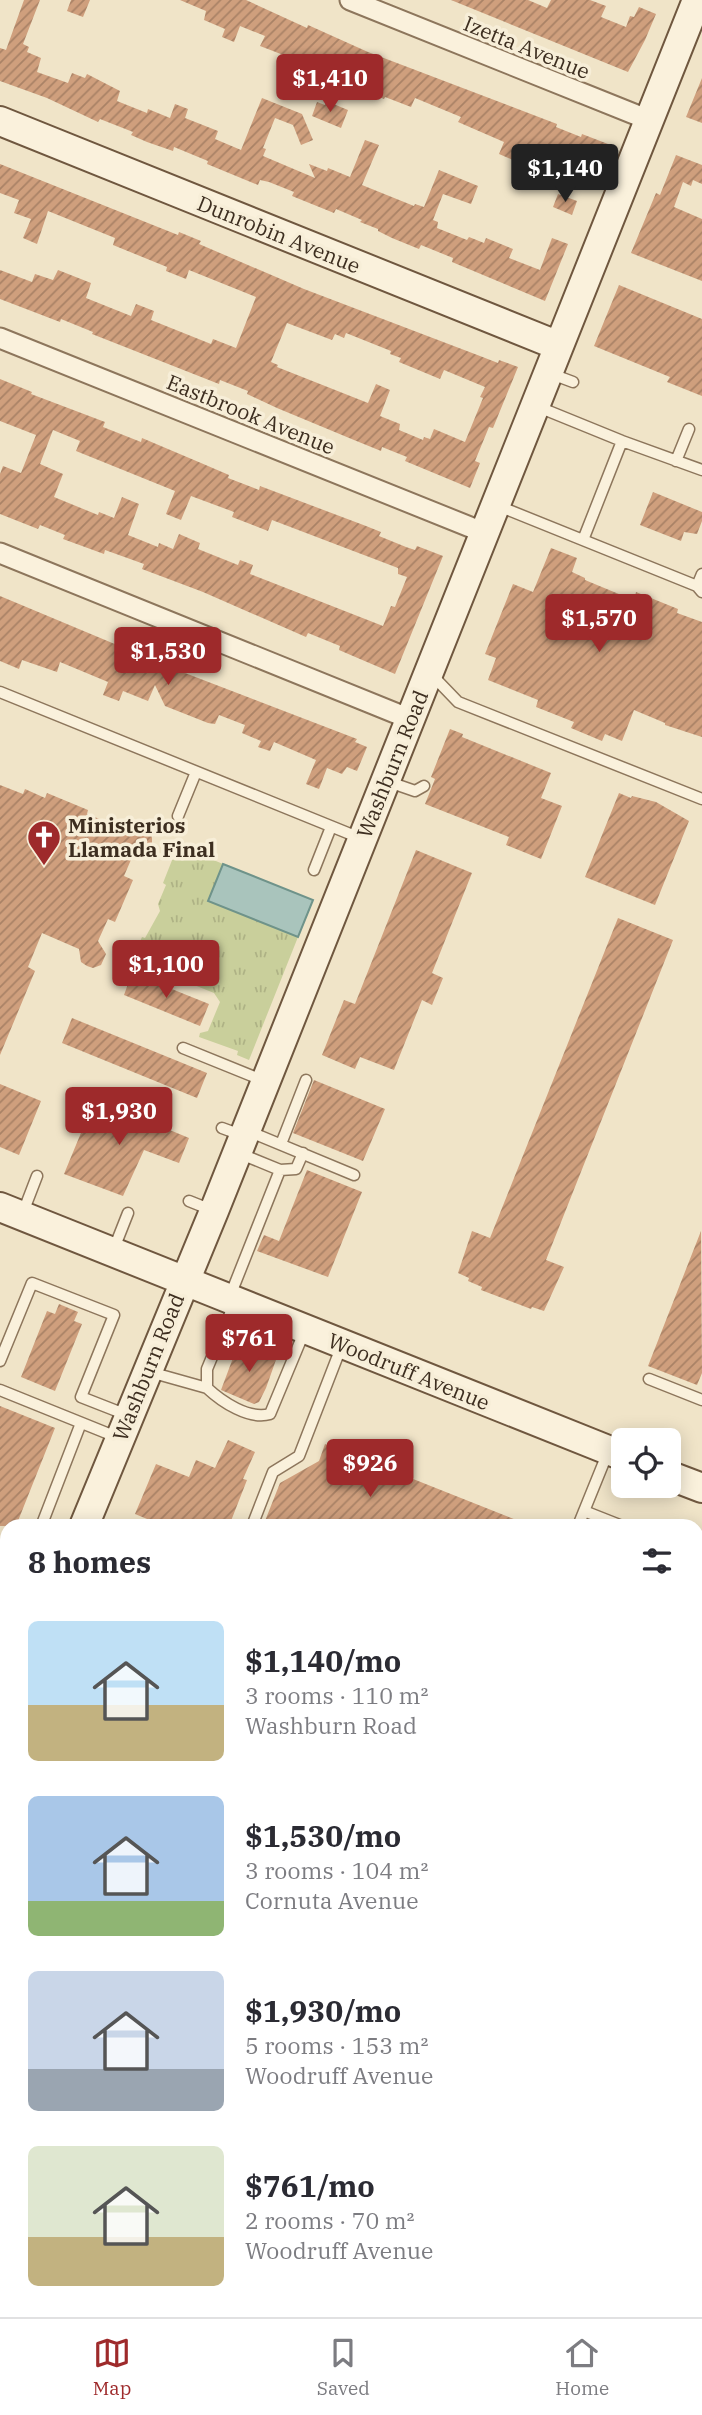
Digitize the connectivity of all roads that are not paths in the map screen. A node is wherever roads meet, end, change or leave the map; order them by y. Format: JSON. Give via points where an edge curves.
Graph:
{"nodes":[{"id":1,"x":350,"y":0,"type":"edge"},
{"id":2,"x":697,"y":0,"type":"edge"},
{"id":3,"x":649,"y":120,"type":"junction"},
{"id":4,"x":0,"y":121,"type":"edge"},
{"id":5,"x":0,"y":338,"type":"edge"},
{"id":6,"x":559,"y":346,"type":"junction"},
{"id":7,"x":535,"y":405,"type":"junction"},
{"id":8,"x":689,"y":429,"type":"dead end"},
{"id":9,"x":622,"y":441,"type":"junction"},
{"id":10,"x":676,"y":461,"type":"junction"},
{"id":11,"x":702,"y":470,"type":"edge"},
{"id":12,"x":496,"y":505,"type":"junction"},
{"id":13,"x":485,"y":533,"type":"junction"},
{"id":14,"x":583,"y":540,"type":"junction"},
{"id":15,"x":0,"y":553,"type":"edge"},
{"id":16,"x":702,"y":574,"type":"edge"},
{"id":17,"x":700,"y":589,"type":"edge"},
{"id":18,"x":429,"y":672,"type":"junction"},
{"id":19,"x":0,"y":692,"type":"edge"},
{"id":20,"x":410,"y":719,"type":"junction"},
{"id":21,"x":196,"y":772,"type":"junction"},
{"id":22,"x":386,"y":780,"type":"junction"},
{"id":23,"x":424,"y":786,"type":"dead end"},
{"id":24,"x":702,"y":799,"type":"edge"},
{"id":25,"x":178,"y":816,"type":"dead end"},
{"id":26,"x":331,"y":827,"type":"junction"},
{"id":27,"x":362,"y":839,"type":"junction"},
{"id":28,"x":314,"y":870,"type":"dead end"},
{"id":29,"x":183,"y":1048,"type":"dead end"},
{"id":30,"x":306,"y":1080,"type":"dead end"},
{"id":31,"x":266,"y":1081,"type":"junction"},
{"id":32,"x":237,"y":1136,"type":"junction"},
{"id":33,"x":281,"y":1144,"type":"junction"},
{"id":34,"x":303,"y":1153,"type":"junction"},
{"id":35,"x":280,"y":1170,"type":"junction"},
{"id":36,"x":37,"y":1175,"type":"dead end"},
{"id":37,"x":354,"y":1175,"type":"dead end"},
{"id":38,"x":11,"y":1211,"type":"edge"},
{"id":39,"x":128,"y":1213,"type":"dead end"},
{"id":40,"x":112,"y":1252,"type":"junction"},
{"id":41,"x":184,"y":1281,"type":"junction"},
{"id":42,"x":232,"y":1300,"type":"junction"},
{"id":43,"x":305,"y":1329,"type":"junction"},
{"id":44,"x":343,"y":1344,"type":"junction"},
{"id":45,"x":0,"y":1361,"type":"edge"},
{"id":46,"x":146,"y":1371,"type":"junction"},
{"id":47,"x":649,"y":1379,"type":"dead end"},
{"id":48,"x":207,"y":1388,"type":"junction"},
{"id":49,"x":0,"y":1390,"type":"edge"},
{"id":50,"x":702,"y":1400,"type":"edge"},
{"id":51,"x":81,"y":1423,"type":"junction"},
{"id":52,"x":124,"y":1427,"type":"junction"},
{"id":53,"x":611,"y":1451,"type":"edge"},
{"id":54,"x":611,"y":1462,"type":"edge"},
{"id":55,"x":681,"y":1480,"type":"edge"},
{"id":56,"x":702,"y":1488,"type":"edge"},
{"id":57,"x":584,"y":1511,"type":"junction"},
{"id":58,"x":44,"y":1519,"type":"edge"},
{"id":59,"x":87,"y":1519,"type":"edge"},
{"id":60,"x":255,"y":1519,"type":"edge"},
{"id":61,"x":581,"y":1519,"type":"edge"},
{"id":62,"x":604,"y":1519,"type":"edge"}],
"edges":[{"from":1,"to":3,"type":"street","name":"Izetta Avenue"},
{"from":2,"to":3,"type":"street","name":"Washburn Road"},
{"from":3,"to":6,"type":"street","name":"Washburn Road"},
{"from":4,"to":6,"type":"street","name":"Dunrobin Avenue"},
{"from":5,"to":13,"type":"street","name":"Eastbrook Avenue"},
{"from":6,"to":7,"type":"street","name":"Washburn Road","via":[[561,377]]},
{"from":7,"to":9,"type":"lane"},
{"from":7,"to":12,"type":"street","name":"Washburn Road"},
{"from":8,"to":10,"type":"lane"},
{"from":9,"to":10,"type":"lane"},
{"from":9,"to":14,"type":"lane"},
{"from":10,"to":11,"type":"lane"},
{"from":12,"to":13,"type":"street","name":"Washburn Road"},
{"from":12,"to":14,"type":"lane"},
{"from":13,"to":18,"type":"street","name":"Washburn Road"},
{"from":14,"to":17,"type":"lane"},
{"from":15,"to":20,"type":"street"},
{"from":16,"to":17,"type":"lane"},
{"from":18,"to":20,"type":"street","name":"Washburn Road"},
{"from":18,"to":24,"type":"lane","via":[[457,702]]},
{"from":19,"to":21,"type":"lane"},
{"from":20,"to":22,"type":"street","name":"Washburn Road"},
{"from":21,"to":25,"type":"lane"},
{"from":21,"to":26,"type":"lane"},
{"from":22,"to":23,"type":"lane","via":[[415,791]]},
{"from":22,"to":27,"type":"street","name":"Washburn Road"},
{"from":26,"to":27,"type":"lane"},
{"from":26,"to":28,"type":"lane"},
{"from":27,"to":31,"type":"street","name":"Washburn Road"},
{"from":29,"to":31,"type":"lane"},
{"from":30,"to":33,"type":"lane"},
{"from":31,"to":32,"type":"street","name":"Washburn Road"},
{"from":32,"to":33,"type":"lane"},
{"from":32,"to":35,"type":"lane"},
{"from":32,"to":41,"type":"street","name":"Washburn Road","via":[[202,1206]]},
{"from":33,"to":34,"type":"lane"},
{"from":34,"to":35,"type":"lane","via":[[296,1169]]},
{"from":34,"to":37,"type":"lane"},
{"from":35,"to":42,"type":"lane"},
{"from":36,"to":38,"type":"lane"},
{"from":38,"to":40,"type":"street","name":"Woodruff Avenue"},
{"from":39,"to":40,"type":"lane"},
{"from":40,"to":41,"type":"street","name":"Woodruff Avenue"},
{"from":41,"to":42,"type":"street","name":"Woodruff Avenue"},
{"from":41,"to":46,"type":"street","name":"Washburn Road"},
{"from":42,"to":43,"type":"street","name":"Woodruff Avenue"},
{"from":42,"to":48,"type":"lane","via":[[207,1368]]},
{"from":43,"to":44,"type":"street","name":"Woodruff Avenue"},
{"from":43,"to":48,"type":"lane","via":[[270,1414],[261,1417],[244,1411]]},
{"from":44,"to":53,"type":"street","name":"Woodruff Avenue"},
{"from":44,"to":60,"type":"lane","via":[[299,1456],[273,1472]]},
{"from":45,"to":52,"type":"lane","via":[[32,1283],[114,1315],[81,1397]]},
{"from":46,"to":48,"type":"lane"},
{"from":46,"to":52,"type":"street","name":"Washburn Road"},
{"from":47,"to":50,"type":"lane"},
{"from":49,"to":51,"type":"lane"},
{"from":51,"to":52,"type":"lane"},
{"from":51,"to":58,"type":"lane"},
{"from":52,"to":59,"type":"street","name":"Washburn Road"},
{"from":54,"to":57,"type":"lane"},
{"from":55,"to":56,"type":"street"},
{"from":57,"to":61,"type":"lane"},
{"from":57,"to":62,"type":"lane"}]}
